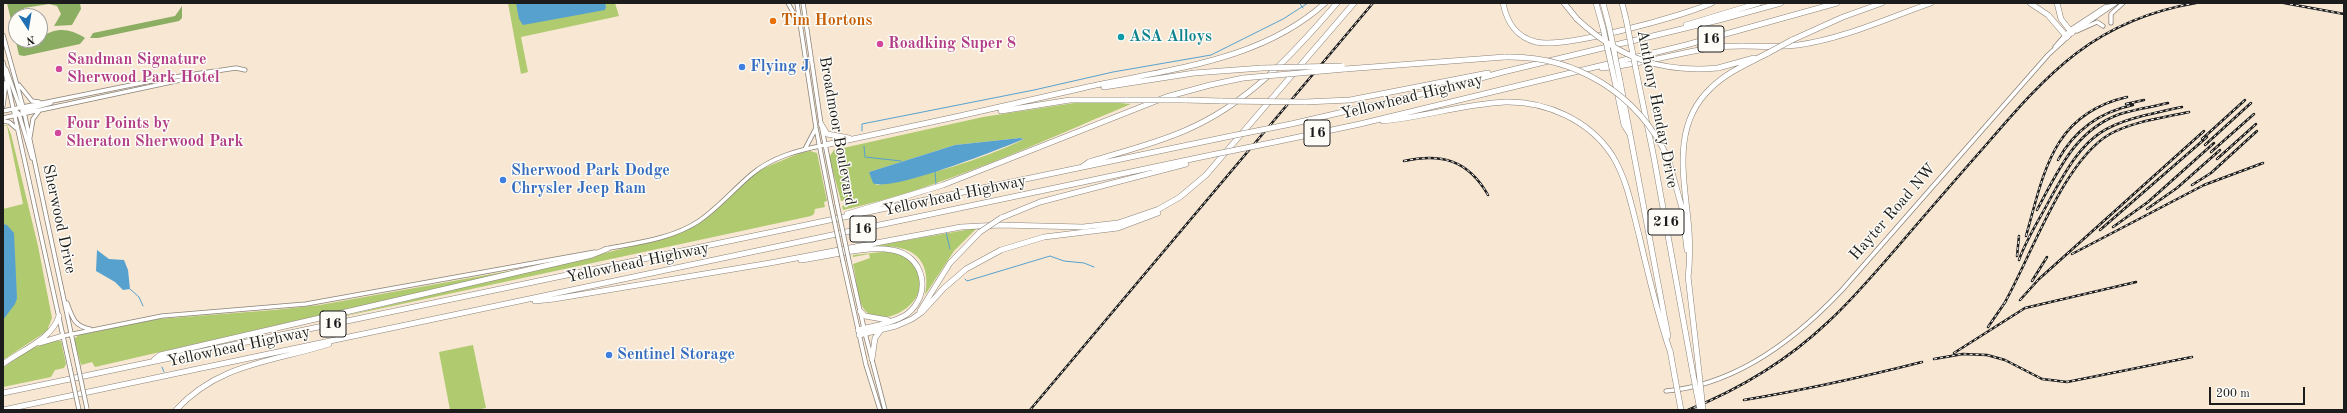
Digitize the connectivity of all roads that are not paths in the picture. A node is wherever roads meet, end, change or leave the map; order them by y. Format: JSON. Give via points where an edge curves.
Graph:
{"nodes":[{"id":1,"x":788,"y":3,"type":"edge"},
{"id":2,"x":797,"y":3,"type":"edge"},
{"id":3,"x":803,"y":3,"type":"edge"},
{"id":4,"x":1325,"y":3,"type":"edge"},
{"id":5,"x":1337,"y":3,"type":"edge"},
{"id":6,"x":1354,"y":3,"type":"edge"},
{"id":7,"x":1503,"y":3,"type":"edge"},
{"id":8,"x":1564,"y":3,"type":"edge"},
{"id":9,"x":1596,"y":3,"type":"edge"},
{"id":10,"x":1603,"y":3,"type":"edge"},
{"id":11,"x":1622,"y":3,"type":"edge"},
{"id":12,"x":1712,"y":3,"type":"edge"},
{"id":13,"x":1759,"y":3,"type":"edge"},
{"id":14,"x":1781,"y":3,"type":"edge"},
{"id":15,"x":1837,"y":3,"type":"edge"},
{"id":16,"x":1882,"y":3,"type":"edge"},
{"id":17,"x":1931,"y":3,"type":"edge"},
{"id":18,"x":2030,"y":3,"type":"edge"},
{"id":19,"x":2057,"y":3,"type":"edge"},
{"id":20,"x":2116,"y":3,"type":"edge"},
{"id":21,"x":2123,"y":3,"type":"edge"},
{"id":22,"x":2111,"y":23,"type":"dead end"},
{"id":23,"x":2103,"y":26,"type":"dead end"},
{"id":24,"x":1681,"y":29,"type":"junction"},
{"id":25,"x":802,"y":32,"type":"junction"},
{"id":26,"x":2072,"y":32,"type":"junction"},
{"id":27,"x":3,"y":35,"type":"edge"},
{"id":28,"x":2066,"y":36,"type":"junction"},
{"id":29,"x":1768,"y":53,"type":"junction"},
{"id":30,"x":3,"y":62,"type":"edge"},
{"id":31,"x":4,"y":66,"type":"junction"},
{"id":32,"x":1346,"y":68,"type":"junction"},
{"id":33,"x":245,"y":70,"type":"dead end"},
{"id":34,"x":1583,"y":70,"type":"junction"},
{"id":35,"x":218,"y":72,"type":"junction"},
{"id":36,"x":1502,"y":72,"type":"junction"},
{"id":37,"x":6,"y":77,"type":"junction"},
{"id":38,"x":17,"y":81,"type":"junction"},
{"id":39,"x":1617,"y":82,"type":"junction"},
{"id":40,"x":1069,"y":92,"type":"junction"},
{"id":41,"x":65,"y":99,"type":"junction"},
{"id":42,"x":46,"y":102,"type":"junction"},
{"id":43,"x":3,"y":106,"type":"edge"},
{"id":44,"x":13,"y":108,"type":"junction"},
{"id":45,"x":40,"y":110,"type":"junction"},
{"id":46,"x":3,"y":111,"type":"edge"},
{"id":47,"x":21,"y":111,"type":"junction"},
{"id":48,"x":14,"y":115,"type":"junction"},
{"id":49,"x":959,"y":117,"type":"junction"},
{"id":50,"x":3,"y":118,"type":"edge"},
{"id":51,"x":3,"y":122,"type":"edge"},
{"id":52,"x":821,"y":124,"type":"junction"},
{"id":53,"x":1360,"y":124,"type":"junction"},
{"id":54,"x":816,"y":128,"type":"junction"},
{"id":55,"x":17,"y":129,"type":"junction"},
{"id":56,"x":854,"y":139,"type":"junction"},
{"id":57,"x":30,"y":140,"type":"junction"},
{"id":58,"x":825,"y":145,"type":"junction"},
{"id":59,"x":819,"y":146,"type":"junction"},
{"id":60,"x":804,"y":149,"type":"junction"},
{"id":61,"x":1211,"y":156,"type":"junction"},
{"id":62,"x":34,"y":160,"type":"junction"},
{"id":63,"x":1081,"y":168,"type":"junction"},
{"id":64,"x":1180,"y":197,"type":"junction"},
{"id":65,"x":829,"y":221,"type":"junction"},
{"id":66,"x":607,"y":249,"type":"junction"},
{"id":67,"x":770,"y":263,"type":"junction"},
{"id":68,"x":1688,"y":278,"type":"junction"},
{"id":69,"x":62,"y":290,"type":"junction"},
{"id":70,"x":514,"y":302,"type":"junction"},
{"id":71,"x":860,"y":311,"type":"junction"},
{"id":72,"x":59,"y":316,"type":"junction"},
{"id":73,"x":912,"y":319,"type":"junction"},
{"id":74,"x":893,"y":320,"type":"junction"},
{"id":75,"x":883,"y":329,"type":"junction"},
{"id":76,"x":93,"y":330,"type":"junction"},
{"id":77,"x":862,"y":332,"type":"junction"},
{"id":78,"x":72,"y":334,"type":"junction"},
{"id":79,"x":63,"y":336,"type":"junction"},
{"id":80,"x":353,"y":336,"type":"junction"},
{"id":81,"x":27,"y":347,"type":"junction"},
{"id":82,"x":1670,"y":351,"type":"junction"},
{"id":83,"x":872,"y":359,"type":"junction"},
{"id":84,"x":151,"y":362,"type":"junction"},
{"id":85,"x":3,"y":364,"type":"edge"},
{"id":86,"x":1666,"y":391,"type":"dead end"},
{"id":87,"x":3,"y":393,"type":"edge"},
{"id":88,"x":879,"y":409,"type":"edge"},
{"id":89,"x":3,"y":410,"type":"edge"},
{"id":90,"x":79,"y":410,"type":"edge"},
{"id":91,"x":88,"y":410,"type":"edge"},
{"id":92,"x":176,"y":410,"type":"edge"},
{"id":93,"x":885,"y":410,"type":"edge"},
{"id":94,"x":1681,"y":410,"type":"edge"},
{"id":95,"x":1700,"y":410,"type":"edge"},
{"id":96,"x":1703,"y":410,"type":"edge"}],
"edges":[{"from":1,"to":25,"type":"main road","via":[[795,12]]},
{"from":2,"to":25,"type":"main road","name":"Broadmoor Boulevard"},
{"from":3,"to":52,"type":"main road","name":"Broadmoor Boulevard"},
{"from":4,"to":40,"type":"highway","via":[[1293,28],[1242,52]]},
{"from":5,"to":63,"type":"highway","via":[[1276,70],[1245,97],[1185,131],[1089,162]]},
{"from":6,"to":64,"type":"highway","via":[[1216,164]]},
{"from":7,"to":12,"type":"highway","via":[[1509,22],[1517,33],[1548,44],[1649,23]]},
{"from":8,"to":29,"type":"highway","bridge":true,"via":[[1577,19],[1605,42],[1637,59],[1674,68],[1718,68]]},
{"from":9,"to":39,"type":"highway","bridge":true},
{"from":10,"to":39,"type":"highway","name":"Anthony Henday Drive","bridge":true},
{"from":11,"to":95,"type":"highway","name":"Anthony Henday Drive","number":"216","bridge":true,"via":[[1654,158]]},
{"from":13,"to":24,"type":"highway","via":[[1684,25]]},
{"from":14,"to":24,"type":"highway","number":"16"},
{"from":15,"to":34,"type":"highway","name":"Yellowhead Highway","number":"16","via":[[1686,45]]},
{"from":16,"to":29,"type":"highway","bridge":true,"via":[[1843,17]]},
{"from":17,"to":34,"type":"highway","via":[[1807,44],[1723,46],[1616,67]]},
{"from":18,"to":28,"type":"highway","via":[[2048,15]]},
{"from":19,"to":26,"type":"highway","via":[[2061,19]]},
{"from":20,"to":26,"type":"main road","via":[[2105,7]]},
{"from":21,"to":22,"type":"main road","via":[[2111,14]]},
{"from":23,"to":26,"type":"main road","via":[[2097,22]]},
{"from":24,"to":36,"type":"highway","name":"Yellowhead Highway","number":"16"},
{"from":25,"to":54,"type":"main road","name":"Broadmoor Boulevard"},
{"from":26,"to":28,"type":"main road"},
{"from":27,"to":38,"type":"main road","name":"Sherwood Drive"},
{"from":28,"to":86,"type":"main road","name":"Hayter Road NW","via":[[1842,290],[1812,320],[1778,346],[1743,367],[1699,384]]},
{"from":29,"to":68,"type":"highway","via":[[1730,73],[1711,87],[1696,105],[1687,125],[1682,149],[1689,232]]},
{"from":30,"to":31,"type":"main road","name":"Sherwood Drive"},
{"from":31,"to":37,"type":"main road","name":"Sherwood Drive"},
{"from":31,"to":47,"type":"main road"},
{"from":32,"to":40,"type":"highway","bridge":true,"via":[[1262,68],[1194,73]]},
{"from":32,"to":65,"type":"highway","bridge":true,"via":[[1243,78],[1166,96],[943,186]]},
{"from":32,"to":68,"type":"highway","bridge":true,"via":[[1524,57],[1555,62],[1596,78],[1616,91],[1642,115],[1668,158],[1682,208]]},
{"from":33,"to":35,"type":"main road","via":[[236,68]]},
{"from":34,"to":53,"type":"highway","name":"Yellowhead Highway","number":"16"},
{"from":35,"to":41,"type":"main road","via":[[161,79]]},
{"from":35,"to":45,"type":"main road"},
{"from":36,"to":49,"type":"highway","bridge":true,"via":[[1478,74],[1350,100],[1070,100]]},
{"from":36,"to":63,"type":"highway","name":"Yellowhead Highway","number":"16","bridge":true,"via":[[1422,94],[1291,124]]},
{"from":37,"to":43,"type":"main road"},
{"from":37,"to":44,"type":"main road","name":"Sherwood Drive"},
{"from":38,"to":42,"type":"main road","via":[[24,94],[32,101]]},
{"from":38,"to":47,"type":"main road","name":"Sherwood Drive"},
{"from":39,"to":82,"type":"highway","name":"Anthony Henday Drive","number":"216","via":[[1624,125],[1631,136]]},
{"from":40,"to":49,"type":"highway"},
{"from":41,"to":42,"type":"main road"},
{"from":41,"to":47,"type":"main road"},
{"from":42,"to":47,"type":"main road"},
{"from":44,"to":46,"type":"main road"},
{"from":44,"to":47,"type":"main road"},
{"from":44,"to":48,"type":"main road","name":"Sherwood Drive"},
{"from":45,"to":47,"type":"main road"},
{"from":45,"to":57,"type":"main road","via":[[33,119]]},
{"from":47,"to":48,"type":"main road"},
{"from":47,"to":57,"type":"main road","name":"Sherwood Drive"},
{"from":47,"to":62,"type":"main road","via":[[30,154]]},
{"from":48,"to":50,"type":"main road"},
{"from":48,"to":55,"type":"main road","name":"Sherwood Drive"},
{"from":49,"to":56,"type":"highway"},
{"from":51,"to":55,"type":"main road","via":[[9,122]]},
{"from":52,"to":56,"type":"highway","via":[[827,134]]},
{"from":52,"to":58,"type":"main road","name":"Broadmoor Boulevard"},
{"from":53,"to":61,"type":"highway","name":"Yellowhead Highway","number":"16","bridge":true},
{"from":53,"to":82,"type":"highway","via":[[1479,104],[1506,102],[1534,104],[1561,113],[1582,125],[1603,144],[1619,169],[1628,192],[1660,324]]},
{"from":54,"to":59,"type":"main road","name":"Broadmoor Boulevard"},
{"from":54,"to":60,"type":"main road","via":[[811,141]]},
{"from":55,"to":72,"type":"main road","name":"Sherwood Drive"},
{"from":56,"to":58,"type":"highway"},
{"from":57,"to":62,"type":"main road","name":"Sherwood Drive"},
{"from":58,"to":59,"type":"main road"},
{"from":58,"to":71,"type":"main road","name":"Broadmoor Boulevard","bridge":true},
{"from":59,"to":60,"type":"main road"},
{"from":59,"to":77,"type":"main road","name":"Broadmoor Boulevard","bridge":true,"via":[[843,262]]},
{"from":60,"to":66,"type":"main road","via":[[766,164],[699,221],[663,236]]},
{"from":61,"to":70,"type":"highway","name":"Yellowhead Highway","number":"16"},
{"from":61,"to":73,"type":"highway","bridge":true,"via":[[1040,202],[1001,218],[980,232],[950,263],[926,302]]},
{"from":62,"to":69,"type":"main road","name":"Sherwood Drive"},
{"from":63,"to":65,"type":"highway","name":"Yellowhead Highway","number":"16"},
{"from":64,"to":67,"type":"highway","via":[[1144,216],[1118,223],[1083,227],[961,227]]},
{"from":64,"to":73,"type":"highway","via":[[1161,212],[1118,228],[1044,237],[1001,250],[955,278]]},
{"from":65,"to":84,"type":"highway","name":"Yellowhead Highway","number":"16"},
{"from":66,"to":76,"type":"main road","via":[[306,304],[162,316]]},
{"from":66,"to":84,"type":"highway","via":[[592,255],[160,355]]},
{"from":67,"to":70,"type":"highway","via":[[554,299]]},
{"from":67,"to":74,"type":"highway","via":[[872,249],[893,250],[904,254],[911,258],[921,273],[922,290],[917,304]]},
{"from":68,"to":96,"type":"highway","bridge":true},
{"from":69,"to":76,"type":"main road","via":[[74,321]]},
{"from":69,"to":78,"type":"main road","name":"Sherwood Drive"},
{"from":70,"to":80,"type":"highway","name":"Yellowhead Highway","number":"16"},
{"from":71,"to":74,"type":"highway","via":[[871,318]]},
{"from":71,"to":77,"type":"main road","name":"Broadmoor Boulevard"},
{"from":72,"to":79,"type":"main road","name":"Sherwood Drive"},
{"from":72,"to":81,"type":"highway","via":[[52,330]]},
{"from":73,"to":75,"type":"highway"},
{"from":74,"to":77,"type":"highway"},
{"from":75,"to":77,"type":"highway"},
{"from":75,"to":83,"type":"highway","via":[[875,338]]},
{"from":76,"to":78,"type":"main road"},
{"from":77,"to":83,"type":"main road"},
{"from":77,"to":88,"type":"main road"},
{"from":78,"to":79,"type":"main road"},
{"from":78,"to":91,"type":"main road","name":"Sherwood Drive","bridge":true},
{"from":79,"to":81,"type":"highway"},
{"from":79,"to":90,"type":"main road","name":"Sherwood Drive","bridge":true},
{"from":80,"to":89,"type":"highway","name":"Yellowhead Highway","number":"16"},
{"from":80,"to":92,"type":"highway","via":[[230,371],[188,397]]},
{"from":81,"to":85,"type":"highway"},
{"from":82,"to":94,"type":"highway","number":"216","bridge":true},
{"from":83,"to":93,"type":"main road"},
{"from":84,"to":87,"type":"highway","name":"Yellowhead Highway","number":"16"}]}
